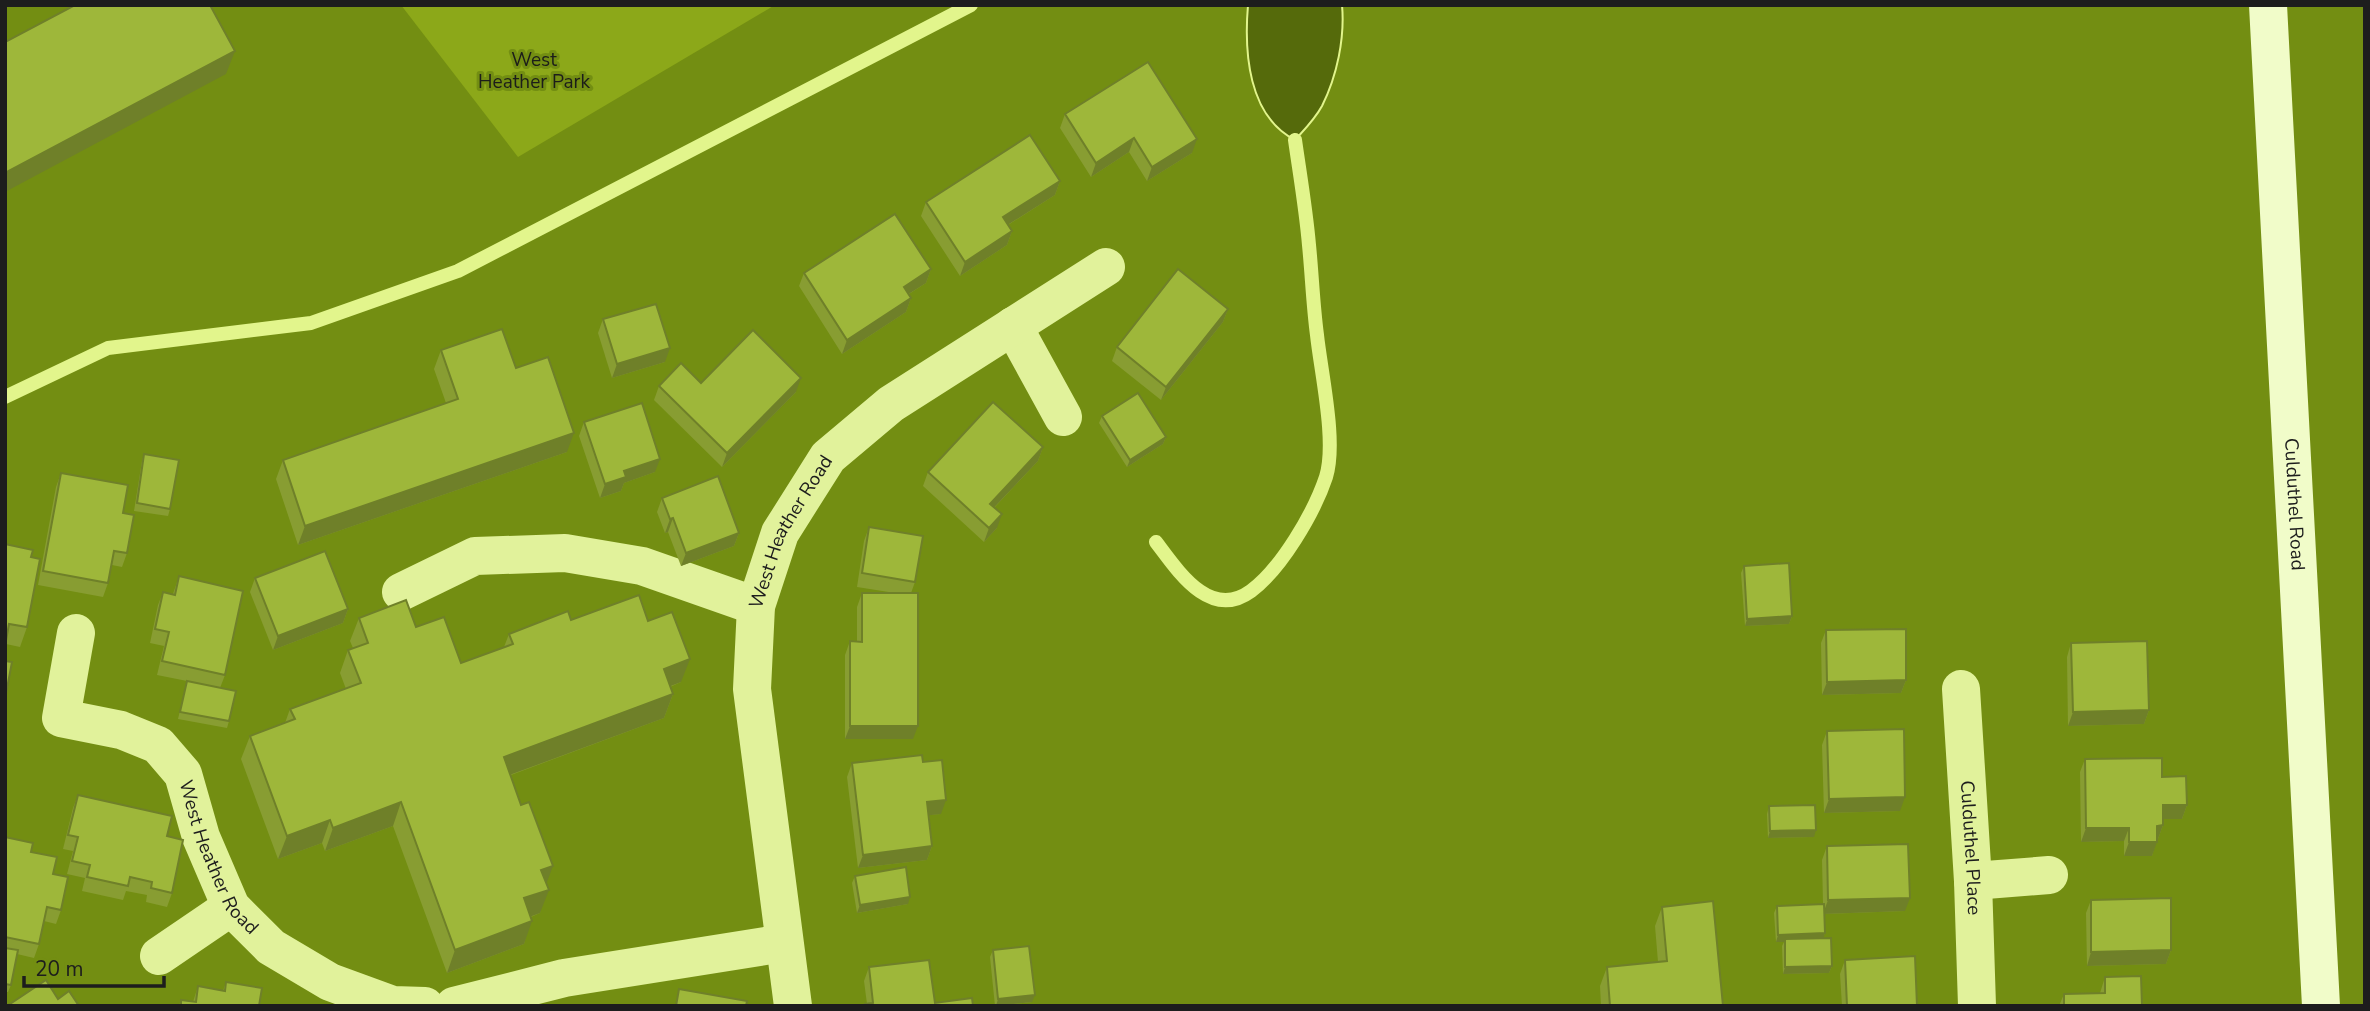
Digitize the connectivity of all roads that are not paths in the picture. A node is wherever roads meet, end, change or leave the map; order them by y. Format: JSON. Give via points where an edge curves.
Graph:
{"nodes":[{"id":1,"x":2268,"y":5,"type":"edge"},
{"id":2,"x":1106,"y":267,"type":"dead end"},
{"id":3,"x":1013,"y":326,"type":"junction"},
{"id":4,"x":1063,"y":417,"type":"dead end"},
{"id":5,"x":401,"y":592,"type":"dead end"},
{"id":6,"x":756,"y":606,"type":"junction"},
{"id":7,"x":76,"y":633,"type":"dead end"},
{"id":8,"x":1961,"y":689,"type":"dead end"},
{"id":9,"x":2049,"y":875,"type":"dead end"},
{"id":10,"x":1973,"y":881,"type":"junction"},
{"id":11,"x":231,"y":908,"type":"junction"},
{"id":12,"x":785,"y":943,"type":"junction"},
{"id":13,"x":159,"y":956,"type":"dead end"},
{"id":14,"x":565,"y":992,"type":"edge"},
{"id":15,"x":325,"y":994,"type":"edge"},
{"id":16,"x":425,"y":1006,"type":"edge"},
{"id":17,"x":454,"y":1006,"type":"edge"},
{"id":18,"x":793,"y":1006,"type":"edge"},
{"id":19,"x":1977,"y":1006,"type":"edge"},
{"id":20,"x":2320,"y":1006,"type":"edge"}],
"edges":[{"from":1,"to":20,"type":"main road","name":"Culduthel Road"},
{"from":2,"to":3,"type":"street","name":"West Heather Road"},
{"from":3,"to":4,"type":"street"},
{"from":3,"to":6,"type":"street","name":"West Heather Road","via":[[891,404],[828,457],[780,533]]},
{"from":5,"to":6,"type":"street","via":[[475,556],[565,553],[642,566]]},
{"from":6,"to":12,"type":"street","name":"West Heather Road","via":[[752,689]]},
{"from":7,"to":11,"type":"street","name":"West Heather Road","via":[[61,718],[121,730],[158,745],[183,774],[201,837]]},
{"from":8,"to":10,"type":"street","name":"Culduthel Place"},
{"from":9,"to":10,"type":"street"},
{"from":10,"to":19,"type":"street","name":"Culduthel Place"},
{"from":11,"to":13,"type":"street"},
{"from":11,"to":15,"type":"street","name":"West Heather Road"},
{"from":12,"to":14,"type":"street"},
{"from":12,"to":18,"type":"street","name":"West Heather Road"},
{"from":14,"to":17,"type":"street"},
{"from":15,"to":16,"type":"street","name":"West Heather Road"}]}
